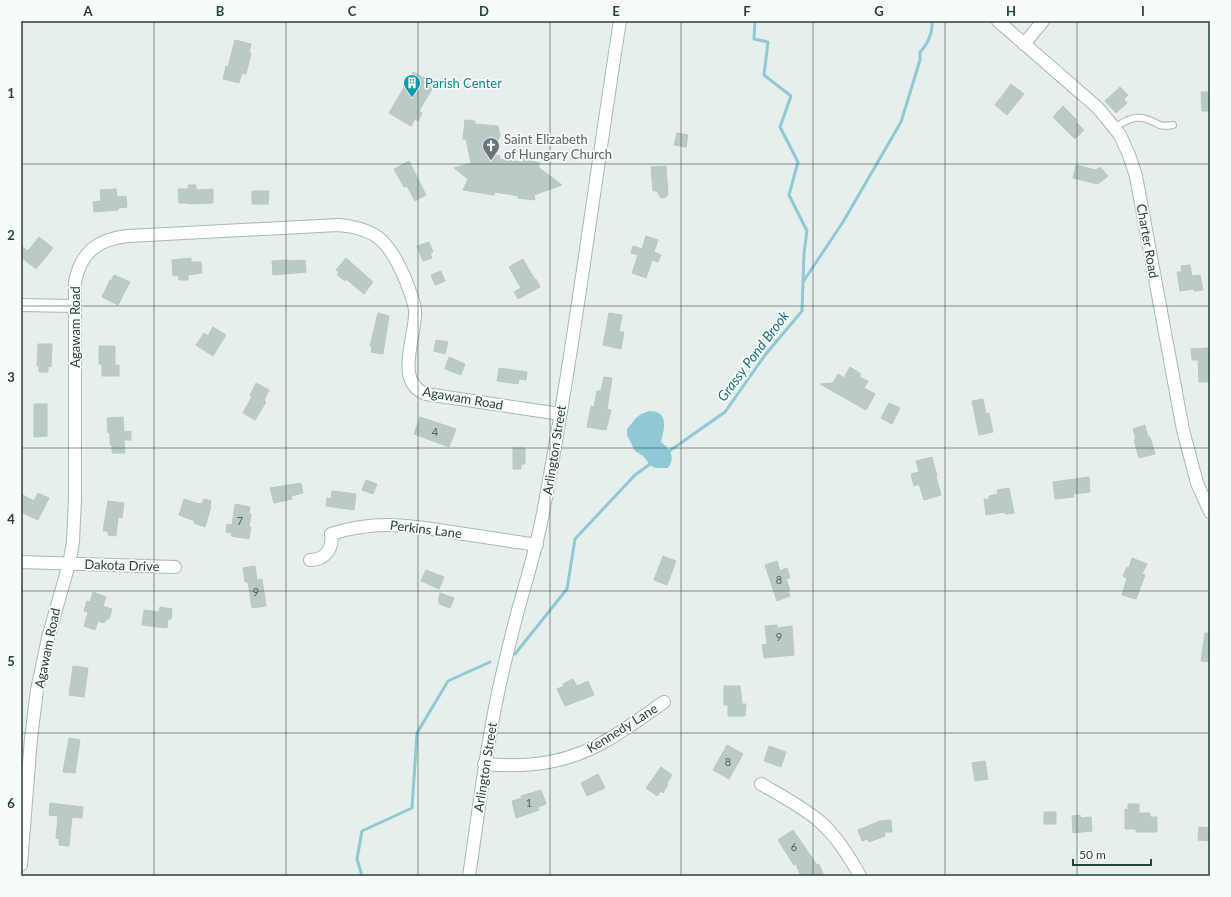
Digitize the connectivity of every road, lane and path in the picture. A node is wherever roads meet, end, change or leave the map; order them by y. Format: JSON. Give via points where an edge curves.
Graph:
{"nodes":[{"id":1,"x":620,"y":21,"type":"edge"},
{"id":2,"x":998,"y":21,"type":"edge"},
{"id":3,"x":1043,"y":21,"type":"edge"},
{"id":4,"x":1024,"y":44,"type":"junction"},
{"id":5,"x":1173,"y":125,"type":"dead end"},
{"id":6,"x":1114,"y":128,"type":"junction"},
{"id":7,"x":21,"y":305,"type":"edge"},
{"id":8,"x":75,"y":306,"type":"junction"},
{"id":9,"x":560,"y":414,"type":"junction"},
{"id":10,"x":1210,"y":512,"type":"edge"},
{"id":11,"x":537,"y":545,"type":"junction"},
{"id":12,"x":310,"y":560,"type":"dead end"},
{"id":13,"x":21,"y":562,"type":"edge"},
{"id":14,"x":69,"y":564,"type":"junction"},
{"id":15,"x":176,"y":567,"type":"dead end"},
{"id":16,"x":664,"y":702,"type":"dead end"},
{"id":17,"x":484,"y":764,"type":"junction"},
{"id":18,"x":761,"y":784,"type":"dead end"},
{"id":19,"x":21,"y":864,"type":"edge"},
{"id":20,"x":469,"y":876,"type":"edge"},
{"id":21,"x":860,"y":876,"type":"edge"}],
"edges":[{"from":1,"to":9,"type":"street","name":"Arlington Street"},
{"from":2,"to":4,"type":"street","name":"Charter Road"},
{"from":3,"to":4,"type":"street"},
{"from":4,"to":6,"type":"street","name":"Charter Road","via":[[1098,108]]},
{"from":5,"to":6,"type":"lane","via":[[1164,127],[1146,119],[1129,118]]},
{"from":6,"to":10,"type":"street","name":"Charter Road","via":[[1126,148],[1136,176],[1183,430],[1197,483]]},
{"from":7,"to":8,"type":"street"},
{"from":8,"to":9,"type":"street","name":"Agawam Road","via":[[76,273],[82,261],[94,247],[111,238],[338,225],[357,227],[380,238],[390,250],[414,302],[415,316],[408,368],[417,389],[426,394]]},
{"from":8,"to":14,"type":"street","name":"Agawam Road","via":[[75,498]]},
{"from":9,"to":11,"type":"street","name":"Arlington Street"},
{"from":11,"to":12,"type":"street","name":"Perkins Lane","via":[[413,526],[383,524],[331,534],[332,542],[326,554],[319,559]]},
{"from":11,"to":17,"type":"street","name":"Arlington Street","via":[[517,613]]},
{"from":13,"to":14,"type":"street","name":"Dakota Drive"},
{"from":14,"to":15,"type":"street","name":"Dakota Drive"},
{"from":14,"to":19,"type":"street","name":"Agawam Road","via":[[48,638],[37,690]]},
{"from":16,"to":17,"type":"street","name":"Kennedy Lane","via":[[610,739],[586,752],[533,765]]},
{"from":17,"to":20,"type":"street","name":"Arlington Street"},
{"from":18,"to":21,"type":"street","via":[[818,820],[836,839]]}]}
